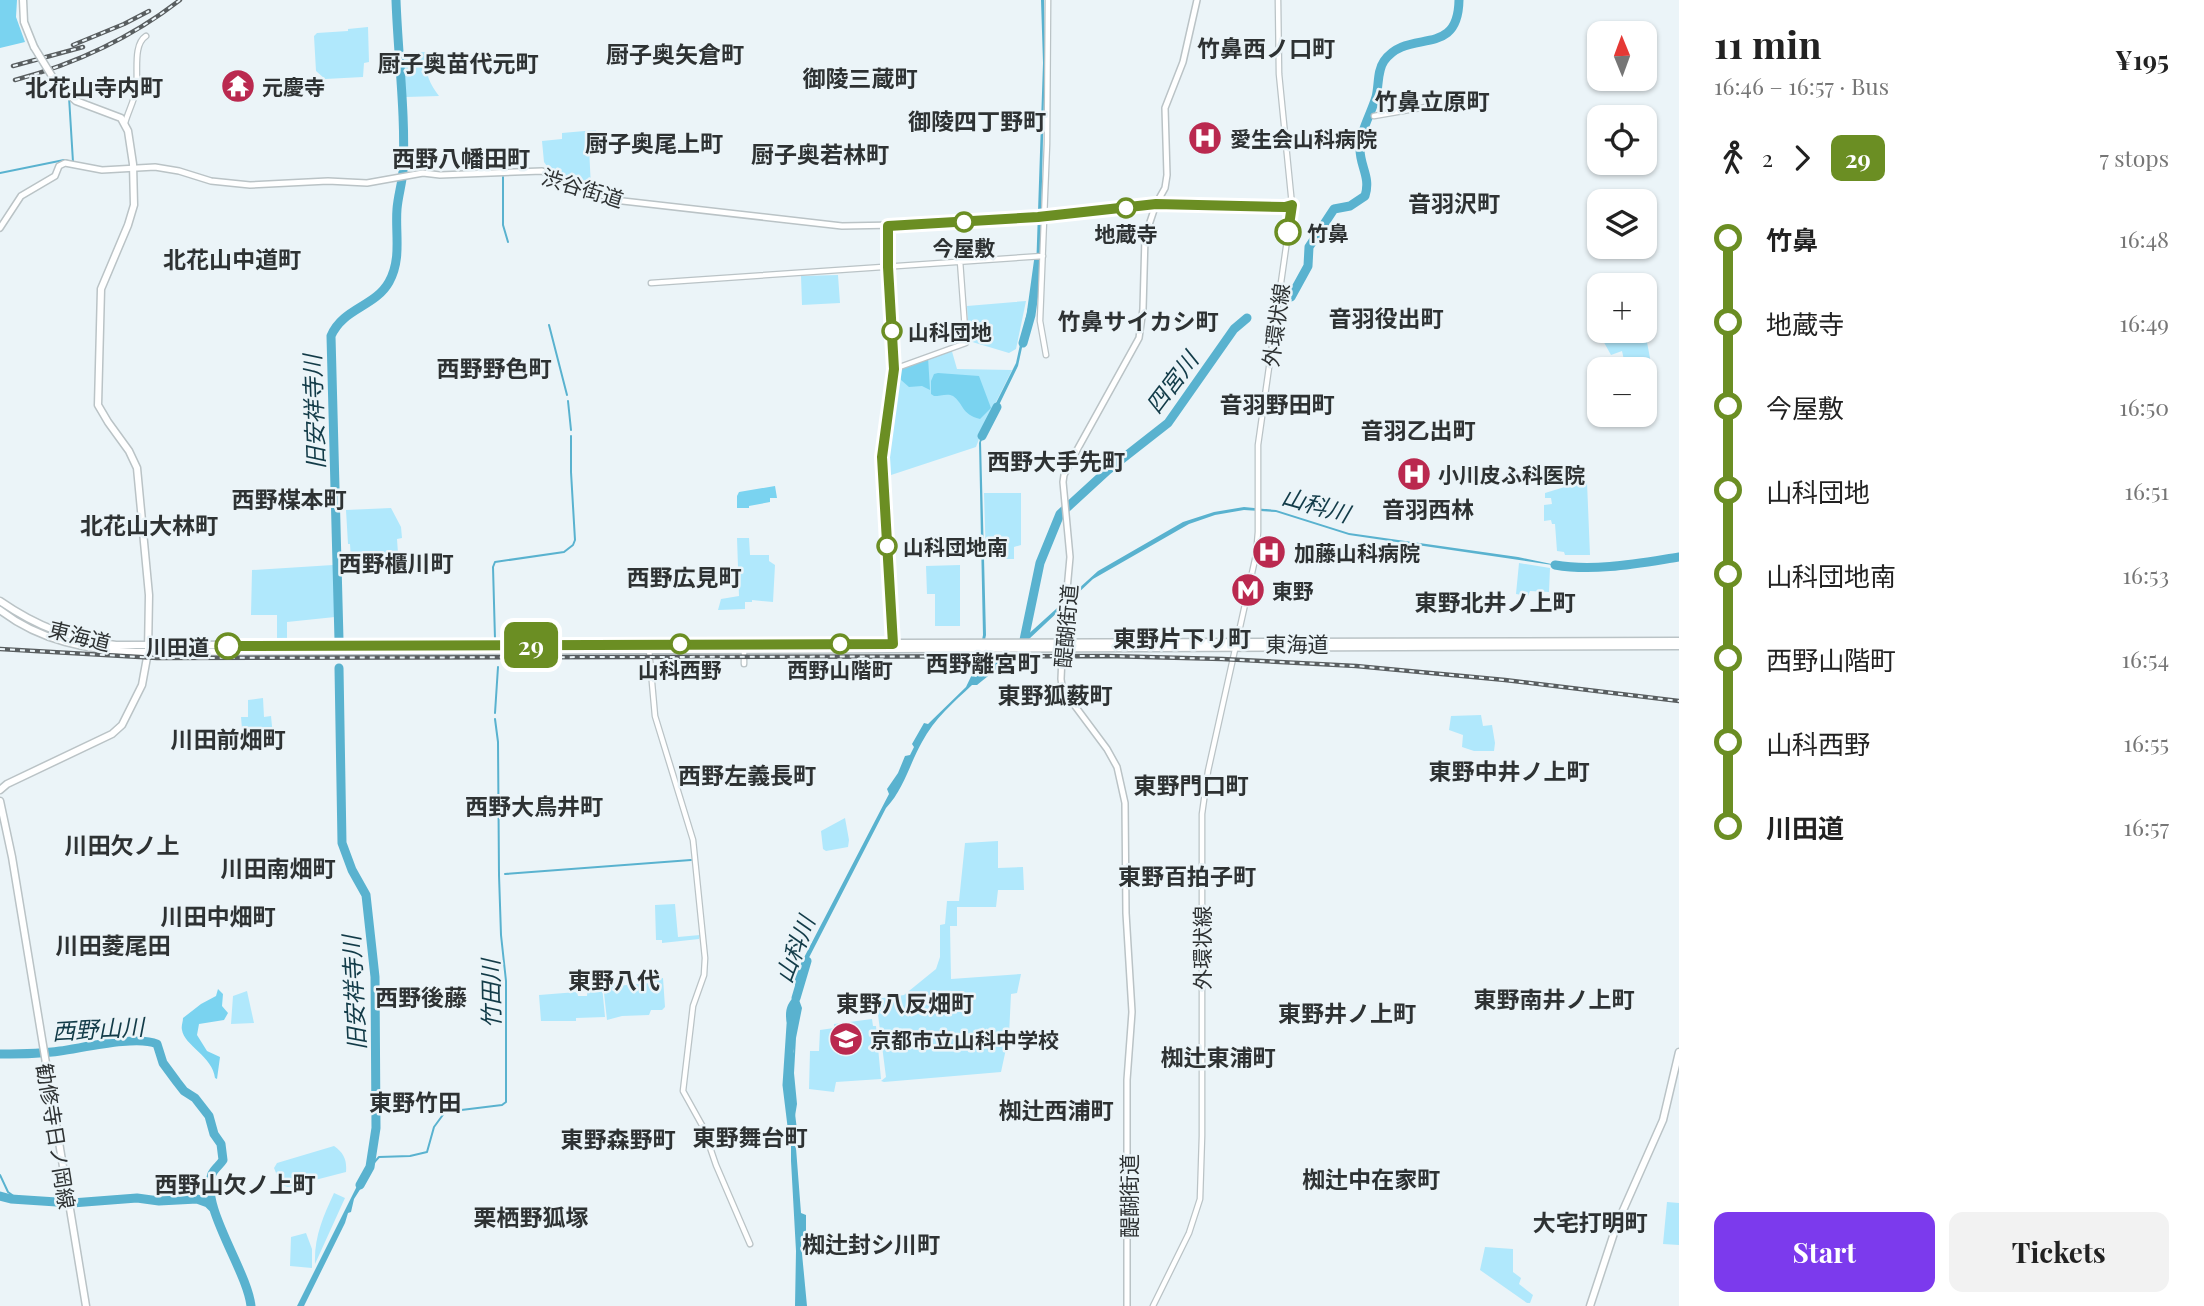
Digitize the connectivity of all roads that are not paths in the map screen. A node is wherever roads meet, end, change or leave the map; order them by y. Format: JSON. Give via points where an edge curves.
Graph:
{"nodes":[{"id":1,"x":23,"y":0,"type":"edge"},
{"id":2,"x":1048,"y":0,"type":"edge"},
{"id":3,"x":1197,"y":0,"type":"edge"},
{"id":4,"x":1278,"y":0,"type":"edge"},
{"id":5,"x":146,"y":36,"type":"dead end"},
{"id":6,"x":1433,"y":106,"type":"dead end"},
{"id":7,"x":1374,"y":116,"type":"dead end"},
{"id":8,"x":125,"y":123,"type":"junction"},
{"id":9,"x":133,"y":168,"type":"junction"},
{"id":10,"x":1156,"y":204,"type":"junction"},
{"id":11,"x":1042,"y":216,"type":"junction"},
{"id":12,"x":888,"y":226,"type":"junction"},
{"id":13,"x":0,"y":228,"type":"edge"},
{"id":14,"x":1043,"y":256,"type":"junction"},
{"id":15,"x":960,"y":261,"type":"junction"},
{"id":16,"x":888,"y":267,"type":"junction"},
{"id":17,"x":651,"y":284,"type":"dead end"},
{"id":18,"x":1046,"y":355,"type":"dead end"},
{"id":19,"x":894,"y":369,"type":"junction"},
{"id":20,"x":0,"y":601,"type":"edge"},
{"id":21,"x":0,"y":610,"type":"edge"},
{"id":22,"x":1679,"y":641,"type":"edge"},
{"id":23,"x":1062,"y":646,"type":"junction"},
{"id":24,"x":1235,"y":646,"type":"junction"},
{"id":25,"x":1679,"y":646,"type":"edge"},
{"id":26,"x":649,"y":647,"type":"junction"},
{"id":27,"x":744,"y":647,"type":"junction"},
{"id":28,"x":893,"y":647,"type":"junction"},
{"id":29,"x":148,"y":649,"type":"junction"},
{"id":30,"x":744,"y":664,"type":"dead end"},
{"id":31,"x":0,"y":790,"type":"edge"},
{"id":32,"x":0,"y":801,"type":"edge"},
{"id":33,"x":1679,"y":1052,"type":"edge"},
{"id":34,"x":750,"y":1244,"type":"dead end"},
{"id":35,"x":86,"y":1306,"type":"edge"},
{"id":36,"x":1128,"y":1306,"type":"edge"},
{"id":37,"x":1153,"y":1306,"type":"edge"},
{"id":38,"x":1590,"y":1306,"type":"edge"}],
"edges":[{"from":1,"to":8,"type":"main road","bridge":true,"via":[[24,22],[55,81],[76,101]]},
{"from":2,"to":11,"type":"street"},
{"from":3,"to":10,"type":"main road","name":"醍醐街道","via":[[1183,62],[1165,108],[1166,183]]},
{"from":4,"to":24,"type":"street","name":"外環状線","via":[[1279,74],[1292,205],[1258,445],[1256,555]]},
{"from":5,"to":8,"type":"street","via":[[139,46],[136,92]]},
{"from":6,"to":7,"type":"street"},
{"from":8,"to":9,"type":"main road"},
{"from":9,"to":12,"type":"main road","name":"渋谷街道","via":[[155,167],[250,185],[367,183],[423,173],[542,171],[614,200],[842,226]]},
{"from":9,"to":13,"type":"main road","name":"渋谷街道","via":[[102,170],[64,163],[55,176],[21,196]]},
{"from":9,"to":29,"type":"main road","via":[[133,210],[101,289],[98,405],[137,468],[149,594]]},
{"from":10,"to":11,"type":"main road","name":"渋谷街道"},
{"from":10,"to":23,"type":"main road","name":"醍醐街道","via":[[1144,237],[1139,338],[1064,475],[1070,550]]},
{"from":11,"to":12,"type":"main road","name":"渋谷街道"},
{"from":11,"to":14,"type":"street"},
{"from":12,"to":16,"type":"street"},
{"from":14,"to":15,"type":"street"},
{"from":14,"to":18,"type":"street","via":[[1040,321]]},
{"from":15,"to":16,"type":"street"},
{"from":15,"to":19,"type":"street","via":[[966,344]]},
{"from":16,"to":17,"type":"street"},
{"from":16,"to":19,"type":"street"},
{"from":19,"to":28,"type":"street","via":[[882,457]]},
{"from":20,"to":29,"type":"main road","name":"東海道","via":[[57,633]]},
{"from":21,"to":29,"type":"main road","name":"東海道","via":[[27,628],[63,642],[112,651]]},
{"from":22,"to":24,"type":"main road","name":"東海道"},
{"from":23,"to":24,"type":"main road","name":"東海道"},
{"from":23,"to":28,"type":"main road","name":"東海道"},
{"from":23,"to":36,"type":"main road","name":"醍醐街道","via":[[1062,686],[1117,767],[1125,803],[1132,1008]]},
{"from":24,"to":25,"type":"main road","name":"東海道"},
{"from":24,"to":37,"type":"street","name":"外環状線","via":[[1202,814],[1200,1199],[1189,1233]]},
{"from":26,"to":27,"type":"main road","name":"東海道"},
{"from":26,"to":29,"type":"main road","name":"東海道"},
{"from":26,"to":34,"type":"street","via":[[656,722],[693,840],[705,958],[705,975],[693,1006],[682,1091],[703,1127]]},
{"from":27,"to":28,"type":"main road","name":"東海道"},
{"from":27,"to":30,"type":"street"},
{"from":29,"to":31,"type":"main road","via":[[142,685],[116,732]]},
{"from":32,"to":35,"type":"main road","name":"勧修寺日ノ岡線"},
{"from":33,"to":38,"type":"main road","via":[[1663,1120],[1617,1223]]}]}
